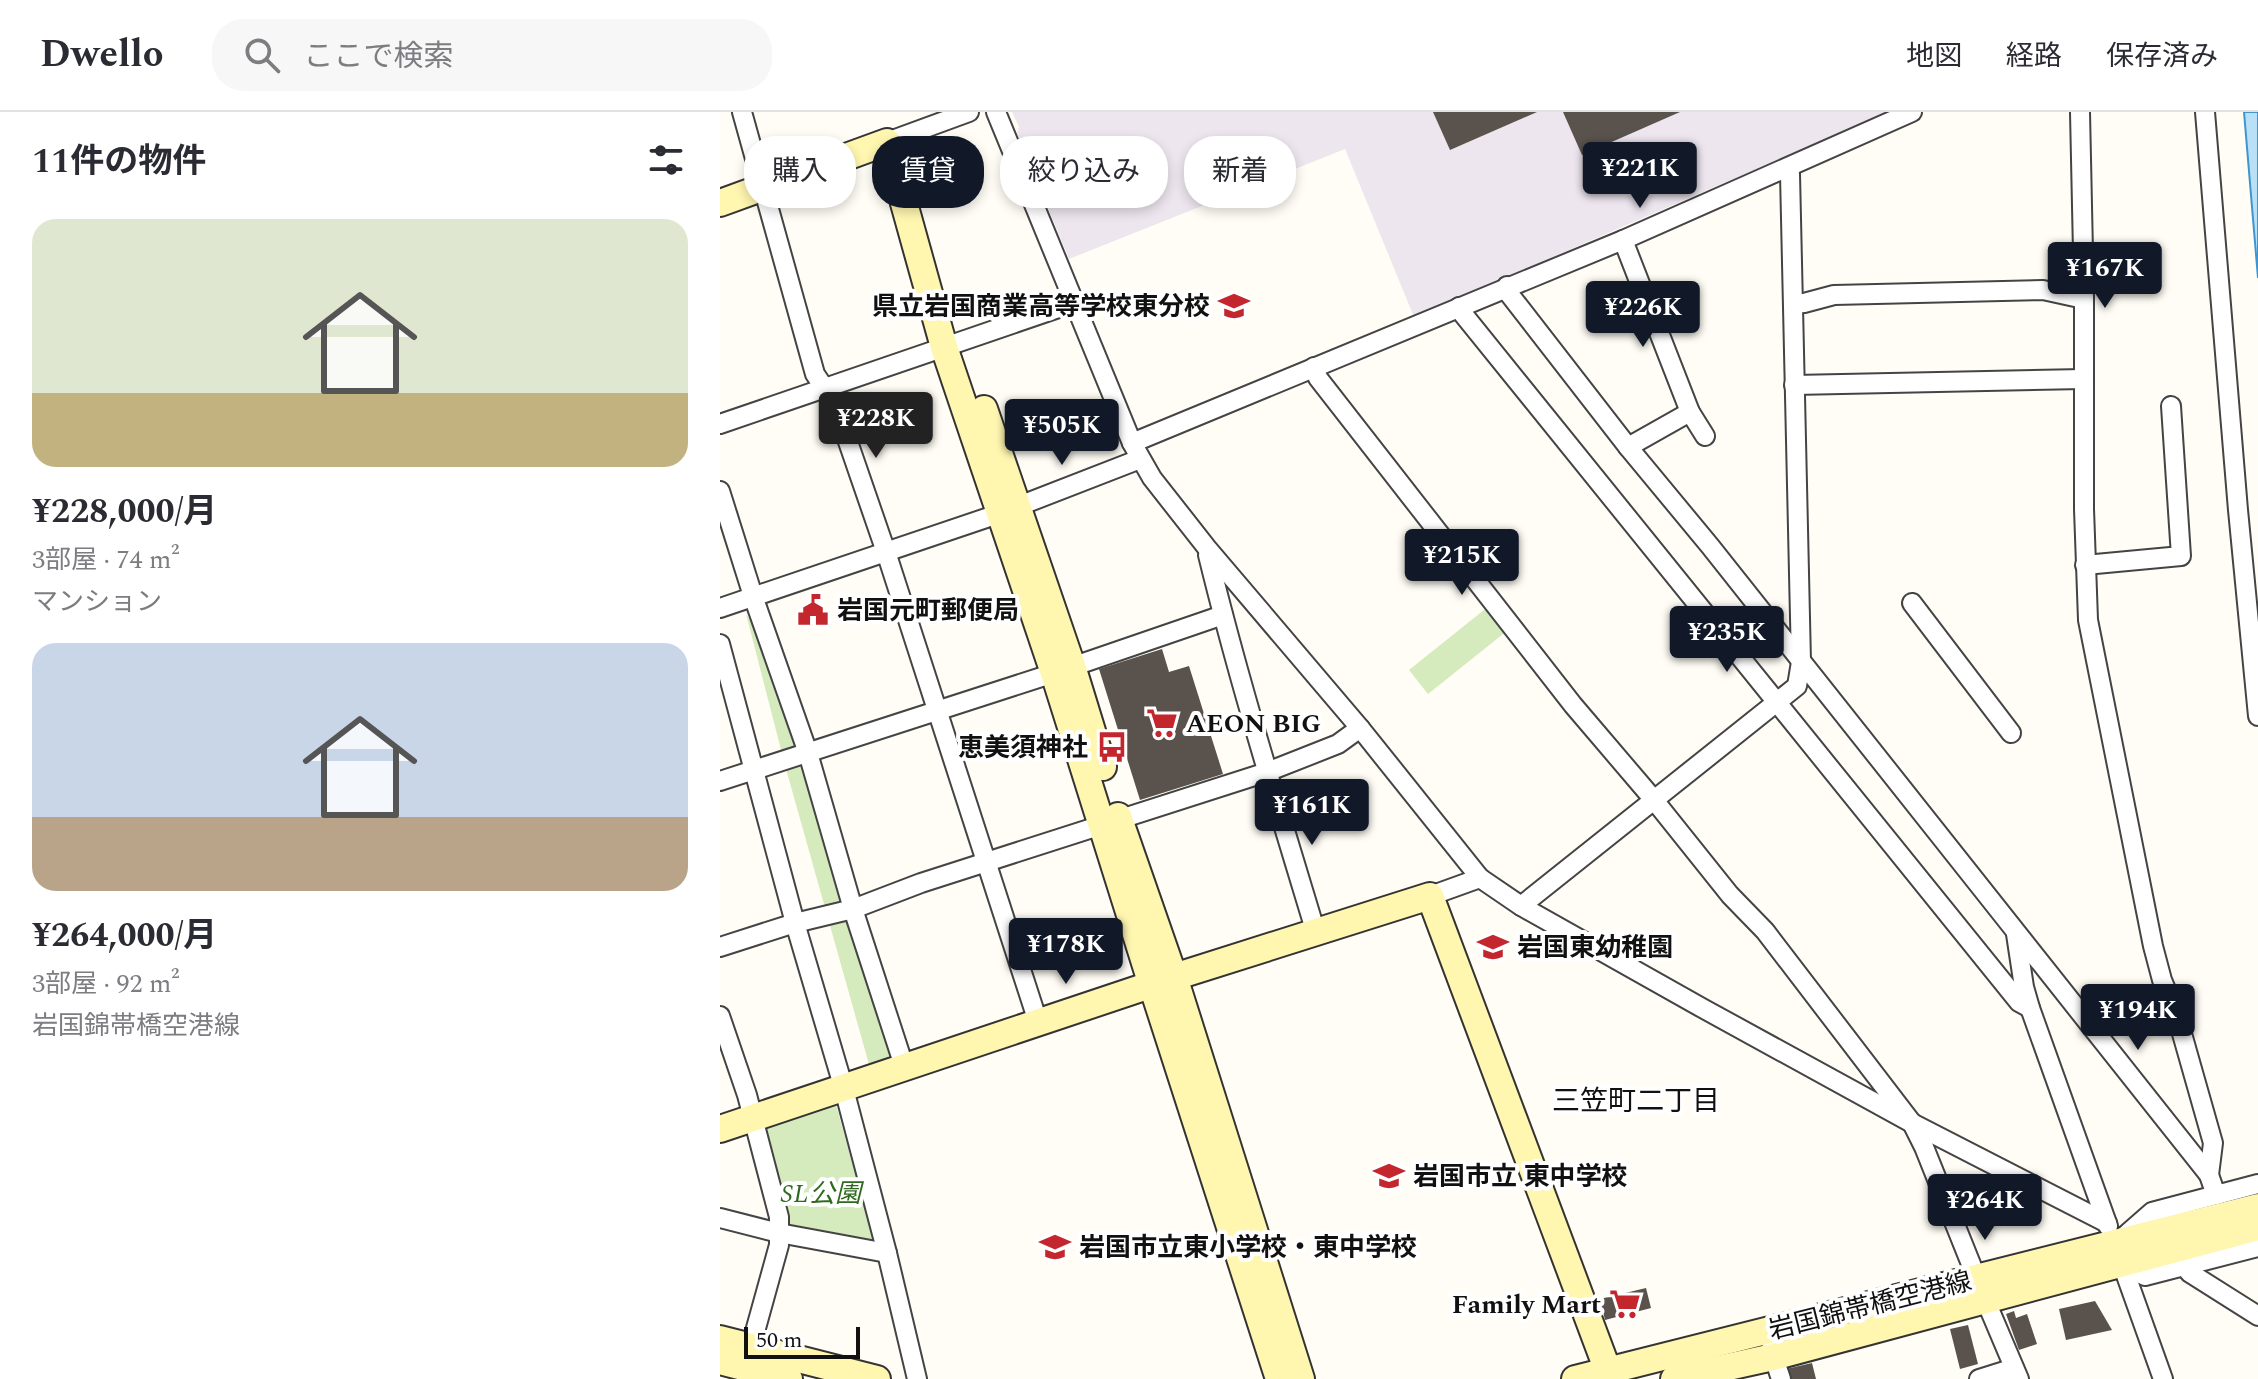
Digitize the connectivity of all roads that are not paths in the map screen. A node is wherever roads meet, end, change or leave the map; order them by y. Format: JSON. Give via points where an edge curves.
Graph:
{"nodes":[{"id":1,"x":742,"y":112,"type":"edge"},
{"id":2,"x":969,"y":112,"type":"edge"},
{"id":3,"x":996,"y":112,"type":"edge"},
{"id":4,"x":1912,"y":112,"type":"edge"},
{"id":5,"x":2080,"y":112,"type":"edge"},
{"id":6,"x":2205,"y":112,"type":"edge"},
{"id":7,"x":749,"y":136,"type":"edge"},
{"id":8,"x":903,"y":136,"type":"edge"},
{"id":9,"x":1787,"y":168,"type":"junction"},
{"id":10,"x":744,"y":195,"type":"edge"},
{"id":11,"x":720,"y":203,"type":"edge"},
{"id":12,"x":769,"y":208,"type":"edge"},
{"id":13,"x":914,"y":208,"type":"edge"},
{"id":14,"x":1623,"y":240,"type":"junction"},
{"id":15,"x":1507,"y":286,"type":"junction"},
{"id":16,"x":2084,"y":299,"type":"junction"},
{"id":17,"x":1076,"y":302,"type":"junction"},
{"id":18,"x":1793,"y":304,"type":"junction"},
{"id":19,"x":1459,"y":307,"type":"junction"},
{"id":20,"x":952,"y":344,"type":"junction"},
{"id":21,"x":1314,"y":367,"type":"junction"},
{"id":22,"x":2083,"y":379,"type":"junction"},
{"id":23,"x":1794,"y":385,"type":"junction"},
{"id":24,"x":825,"y":388,"type":"junction"},
{"id":25,"x":2171,"y":406,"type":"dead end"},
{"id":26,"x":1690,"y":412,"type":"junction"},
{"id":27,"x":720,"y":424,"type":"edge"},
{"id":28,"x":1705,"y":436,"type":"dead end"},
{"id":29,"x":1628,"y":447,"type":"junction"},
{"id":30,"x":1136,"y":451,"type":"junction"},
{"id":31,"x":720,"y":491,"type":"edge"},
{"id":32,"x":1010,"y":510,"type":"junction"},
{"id":33,"x":1207,"y":548,"type":"junction"},
{"id":34,"x":886,"y":552,"type":"junction"},
{"id":35,"x":2085,"y":565,"type":"junction"},
{"id":36,"x":753,"y":596,"type":"junction"},
{"id":37,"x":1912,"y":603,"type":"dead end"},
{"id":38,"x":720,"y":608,"type":"edge"},
{"id":39,"x":1223,"y":615,"type":"junction"},
{"id":40,"x":720,"y":644,"type":"edge"},
{"id":41,"x":1801,"y":662,"type":"junction"},
{"id":42,"x":1063,"y":670,"type":"junction"},
{"id":43,"x":1777,"y":703,"type":"junction"},
{"id":44,"x":939,"y":711,"type":"junction"},
{"id":45,"x":2258,"y":716,"type":"edge"},
{"id":46,"x":1360,"y":728,"type":"junction"},
{"id":47,"x":2011,"y":733,"type":"dead end"},
{"id":48,"x":808,"y":753,"type":"junction"},
{"id":49,"x":754,"y":770,"type":"junction"},
{"id":50,"x":1267,"y":772,"type":"junction"},
{"id":51,"x":720,"y":781,"type":"edge"},
{"id":52,"x":1654,"y":800,"type":"junction"},
{"id":53,"x":1111,"y":822,"type":"junction"},
{"id":54,"x":987,"y":862,"type":"junction"},
{"id":55,"x":1480,"y":878,"type":"junction"},
{"id":56,"x":1430,"y":896,"type":"junction"},
{"id":57,"x":1521,"y":906,"type":"junction"},
{"id":58,"x":853,"y":909,"type":"junction"},
{"id":59,"x":795,"y":923,"type":"junction"},
{"id":60,"x":2016,"y":932,"type":"junction"},
{"id":61,"x":1316,"y":933,"type":"junction"},
{"id":62,"x":720,"y":947,"type":"edge"},
{"id":63,"x":1163,"y":981,"type":"junction"},
{"id":64,"x":2030,"y":1008,"type":"junction"},
{"id":65,"x":720,"y":1016,"type":"edge"},
{"id":66,"x":1038,"y":1022,"type":"junction"},
{"id":67,"x":904,"y":1066,"type":"junction"},
{"id":68,"x":844,"y":1089,"type":"junction"},
{"id":69,"x":754,"y":1119,"type":"junction"},
{"id":70,"x":1912,"y":1123,"type":"junction"},
{"id":71,"x":720,"y":1129,"type":"edge"},
{"id":72,"x":2209,"y":1175,"type":"junction"},
{"id":73,"x":2258,"y":1184,"type":"edge"},
{"id":74,"x":2216,"y":1195,"type":"junction"},
{"id":75,"x":2258,"y":1207,"type":"edge"},
{"id":76,"x":720,"y":1218,"type":"edge"},
{"id":77,"x":2258,"y":1227,"type":"edge"},
{"id":78,"x":779,"y":1233,"type":"junction"},
{"id":79,"x":2114,"y":1244,"type":"junction"},
{"id":80,"x":2258,"y":1247,"type":"edge"},
{"id":81,"x":887,"y":1253,"type":"junction"},
{"id":82,"x":2184,"y":1266,"type":"junction"},
{"id":83,"x":1981,"y":1289,"type":"junction"},
{"id":84,"x":2258,"y":1316,"type":"edge"},
{"id":85,"x":1765,"y":1331,"type":"junction"},
{"id":86,"x":720,"y":1339,"type":"edge"},
{"id":87,"x":748,"y":1358,"type":"junction"},
{"id":88,"x":720,"y":1361,"type":"edge"},
{"id":89,"x":1777,"y":1368,"type":"edge"},
{"id":90,"x":2017,"y":1373,"type":"edge"},
{"id":91,"x":1609,"y":1375,"type":"edge"},
{"id":92,"x":789,"y":1379,"type":"edge"},
{"id":93,"x":877,"y":1379,"type":"edge"},
{"id":94,"x":917,"y":1379,"type":"edge"},
{"id":95,"x":1279,"y":1379,"type":"edge"},
{"id":96,"x":1301,"y":1379,"type":"edge"},
{"id":97,"x":1575,"y":1379,"type":"edge"},
{"id":98,"x":1674,"y":1379,"type":"edge"},
{"id":99,"x":1979,"y":1379,"type":"edge"},
{"id":100,"x":2163,"y":1379,"type":"edge"}],
"edges":[{"from":1,"to":7,"type":"street"},
{"from":2,"to":8,"type":"street"},
{"from":3,"to":17,"type":"street"},
{"from":4,"to":9,"type":"street"},
{"from":5,"to":16,"type":"street"},
{"from":6,"to":45,"type":"street"},
{"from":9,"to":14,"type":"street"},
{"from":9,"to":18,"type":"street"},
{"from":10,"to":11,"type":"street"},
{"from":12,"to":24,"type":"street","via":[[815,374]]},
{"from":13,"to":20,"type":"street"},
{"from":14,"to":15,"type":"street"},
{"from":14,"to":26,"type":"street"},
{"from":15,"to":19,"type":"street"},
{"from":15,"to":29,"type":"street"},
{"from":16,"to":18,"type":"street","via":[[2043,290],[1834,295]]},
{"from":16,"to":22,"type":"street"},
{"from":17,"to":20,"type":"street"},
{"from":17,"to":30,"type":"street"},
{"from":18,"to":23,"type":"street"},
{"from":19,"to":21,"type":"street"},
{"from":19,"to":43,"type":"street"},
{"from":20,"to":24,"type":"street"},
{"from":20,"to":32,"type":"street"},
{"from":21,"to":30,"type":"street"},
{"from":21,"to":52,"type":"street","via":[[1573,705]]},
{"from":22,"to":23,"type":"street"},
{"from":22,"to":35,"type":"street"},
{"from":23,"to":41,"type":"street"},
{"from":24,"to":27,"type":"street"},
{"from":24,"to":34,"type":"street"},
{"from":25,"to":35,"type":"street","via":[[2181,556]]},
{"from":26,"to":28,"type":"street"},
{"from":26,"to":29,"type":"street"},
{"from":29,"to":41,"type":"street"},
{"from":30,"to":32,"type":"street"},
{"from":30,"to":33,"type":"street"},
{"from":31,"to":36,"type":"street"},
{"from":32,"to":34,"type":"street"},
{"from":32,"to":42,"type":"street"},
{"from":33,"to":39,"type":"street"},
{"from":33,"to":46,"type":"street"},
{"from":34,"to":36,"type":"street"},
{"from":34,"to":44,"type":"street"},
{"from":35,"to":72,"type":"street","via":[[2088,620],[2153,946],[2213,1143]]},
{"from":36,"to":38,"type":"street"},
{"from":36,"to":48,"type":"street"},
{"from":37,"to":47,"type":"street"},
{"from":39,"to":42,"type":"street"},
{"from":39,"to":50,"type":"street"},
{"from":40,"to":49,"type":"street"},
{"from":41,"to":43,"type":"street","via":[[1797,686]]},
{"from":41,"to":60,"type":"street"},
{"from":42,"to":44,"type":"street"},
{"from":42,"to":53,"type":"street"},
{"from":43,"to":52,"type":"street"},
{"from":43,"to":64,"type":"street","via":[[2019,1002]]},
{"from":44,"to":48,"type":"street"},
{"from":44,"to":54,"type":"street"},
{"from":46,"to":50,"type":"street","via":[[1338,744]]},
{"from":46,"to":55,"type":"street"},
{"from":48,"to":49,"type":"street"},
{"from":48,"to":58,"type":"street"},
{"from":49,"to":51,"type":"street"},
{"from":49,"to":59,"type":"street"},
{"from":50,"to":53,"type":"street"},
{"from":50,"to":61,"type":"street"},
{"from":52,"to":57,"type":"street"},
{"from":52,"to":70,"type":"street","via":[[1765,931]]},
{"from":53,"to":54,"type":"street"},
{"from":53,"to":63,"type":"street"},
{"from":54,"to":58,"type":"street"},
{"from":54,"to":66,"type":"street"},
{"from":55,"to":56,"type":"street"},
{"from":55,"to":57,"type":"street"},
{"from":56,"to":61,"type":"street"},
{"from":56,"to":91,"type":"street"},
{"from":57,"to":70,"type":"street"},
{"from":58,"to":59,"type":"street"},
{"from":58,"to":67,"type":"street"},
{"from":59,"to":62,"type":"street"},
{"from":59,"to":68,"type":"street"},
{"from":60,"to":64,"type":"street"},
{"from":60,"to":72,"type":"street"},
{"from":61,"to":63,"type":"street"},
{"from":63,"to":66,"type":"street"},
{"from":63,"to":95,"type":"street"},
{"from":63,"to":96,"type":"street"},
{"from":64,"to":79,"type":"street"},
{"from":65,"to":69,"type":"street"},
{"from":66,"to":67,"type":"street"},
{"from":67,"to":68,"type":"street"},
{"from":68,"to":69,"type":"street"},
{"from":68,"to":81,"type":"street"},
{"from":69,"to":71,"type":"street"},
{"from":69,"to":78,"type":"street"},
{"from":70,"to":79,"type":"street"},
{"from":70,"to":83,"type":"street"},
{"from":72,"to":74,"type":"street"},
{"from":73,"to":74,"type":"street"},
{"from":74,"to":79,"type":"street","via":[[2152,1212]]},
{"from":75,"to":79,"type":"street","name":"岩国錦帯橋空港線"},
{"from":76,"to":78,"type":"street"},
{"from":77,"to":79,"type":"street","name":"岩国錦帯橋空港線"},
{"from":78,"to":81,"type":"street"},
{"from":78,"to":87,"type":"street"},
{"from":79,"to":82,"type":"street","via":[[2145,1276]]},
{"from":79,"to":83,"type":"street","name":"岩国錦帯橋空港線"},
{"from":79,"to":100,"type":"street"},
{"from":80,"to":82,"type":"street"},
{"from":81,"to":94,"type":"street"},
{"from":82,"to":84,"type":"street"},
{"from":83,"to":85,"type":"street","name":"岩国錦帯橋空港線"},
{"from":83,"to":89,"type":"street","name":"岩国錦帯橋空港線"},
{"from":83,"to":90,"type":"street"},
{"from":85,"to":89,"type":"street"},
{"from":85,"to":91,"type":"street","name":"岩国錦帯橋空港線"},
{"from":86,"to":87,"type":"street"},
{"from":87,"to":88,"type":"street"},
{"from":87,"to":92,"type":"street"},
{"from":87,"to":93,"type":"street"},
{"from":89,"to":98,"type":"street","name":"岩国錦帯橋空港線"},
{"from":90,"to":99,"type":"street"},
{"from":91,"to":97,"type":"street","name":"岩国錦帯橋空港線"}]}
